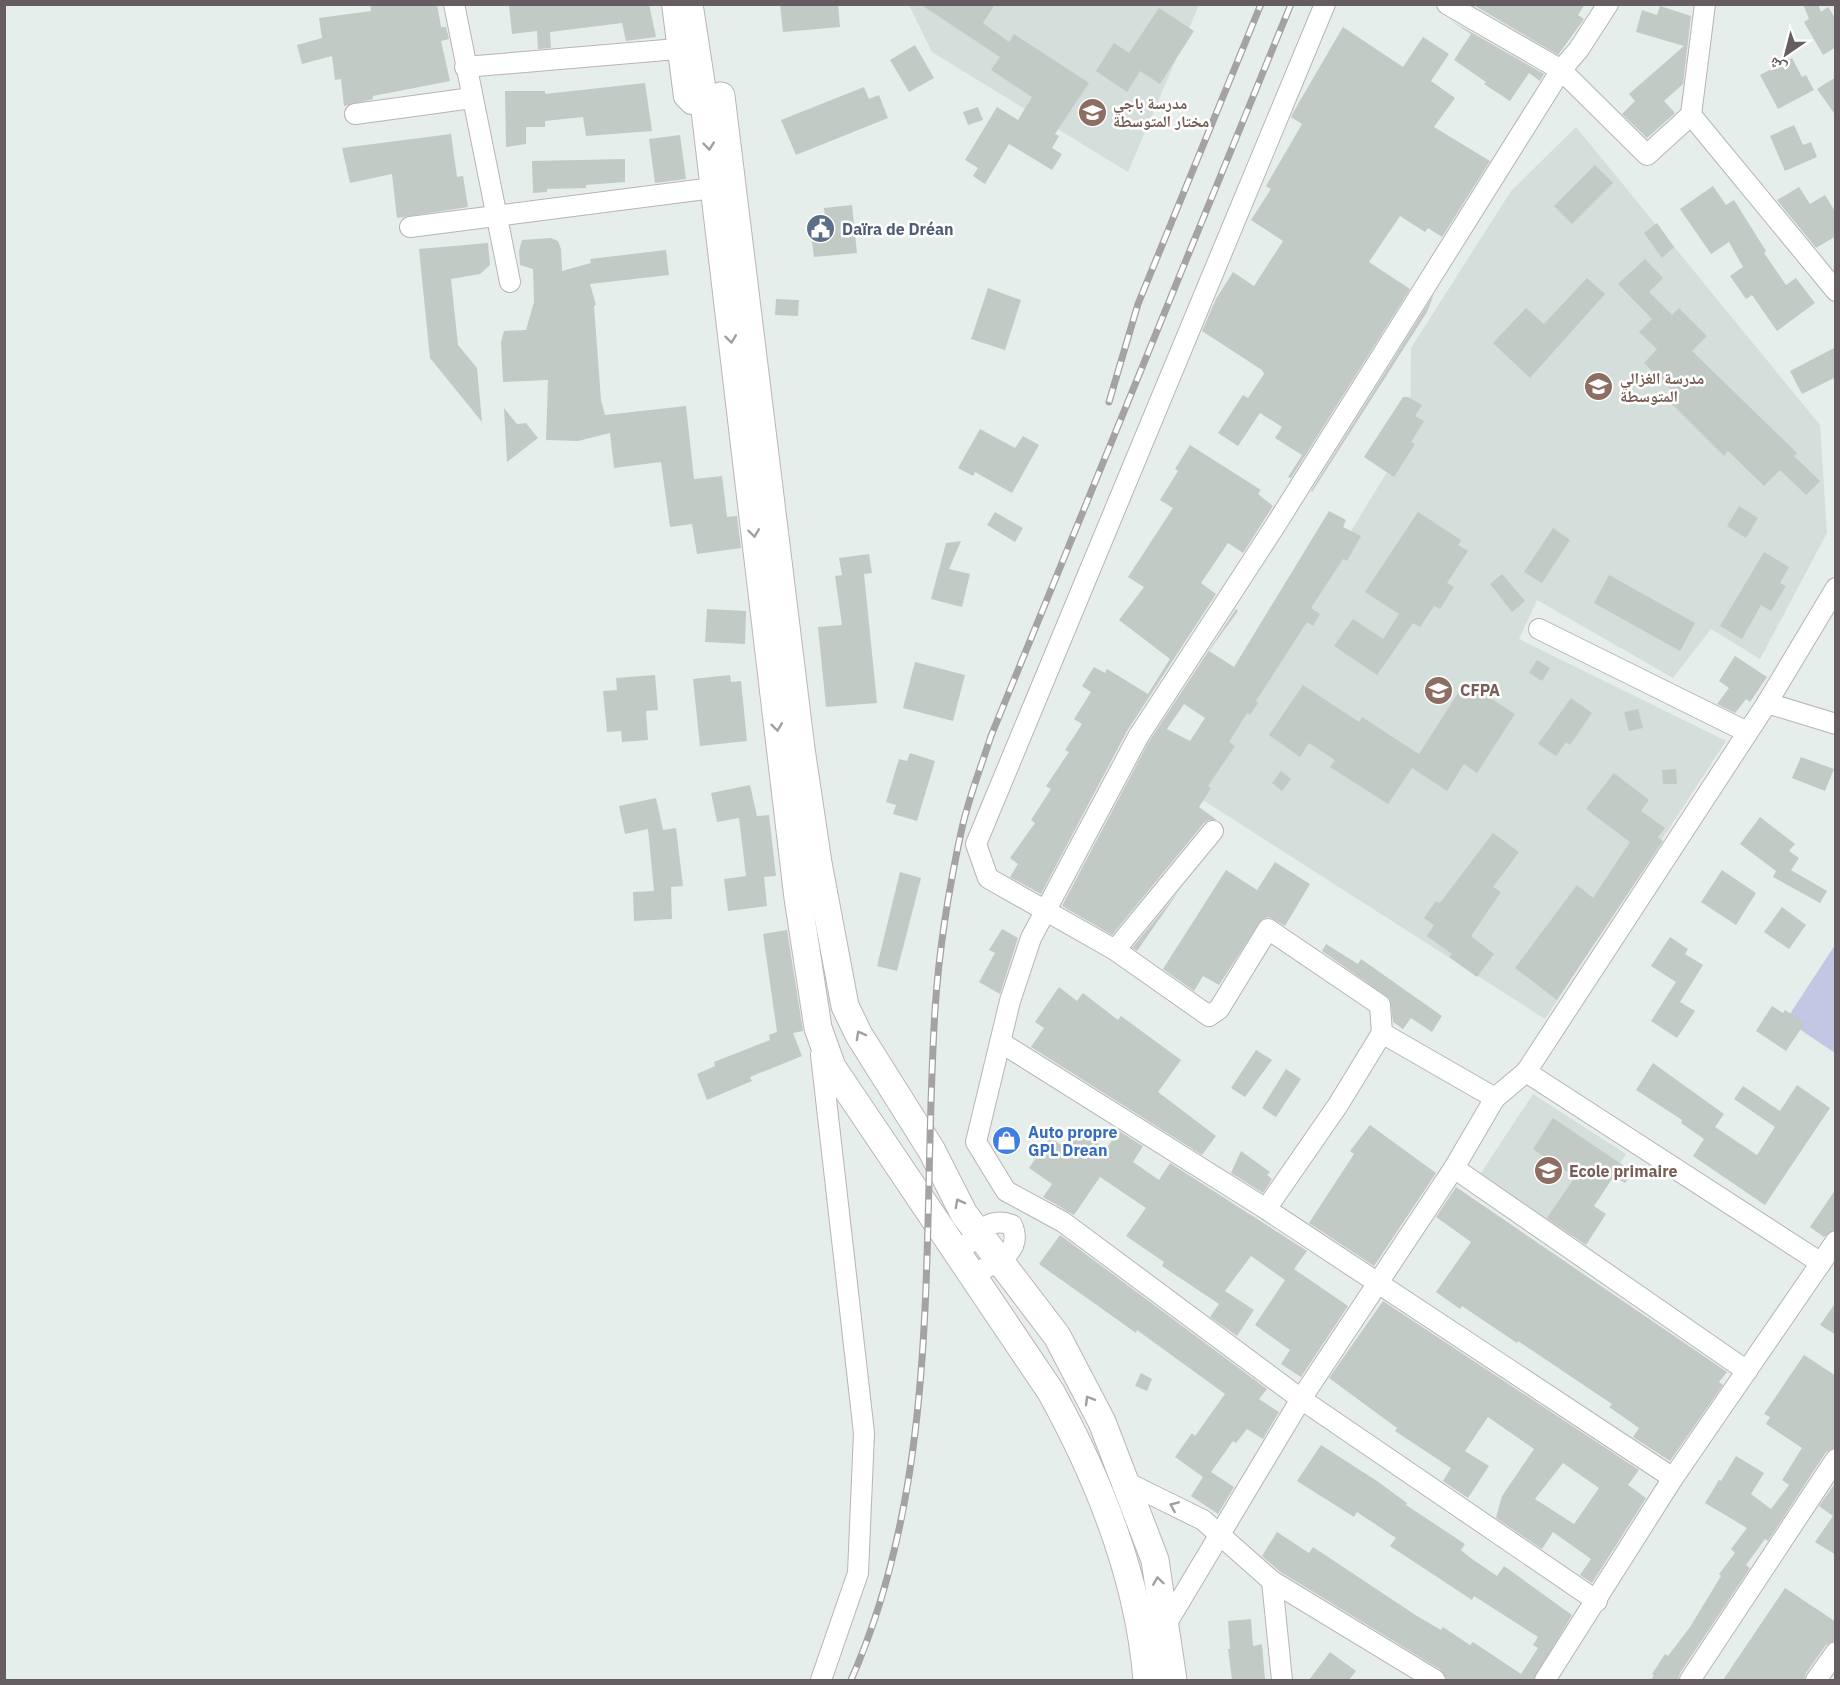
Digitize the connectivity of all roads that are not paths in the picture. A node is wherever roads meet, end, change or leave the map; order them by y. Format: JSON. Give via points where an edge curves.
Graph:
{"nodes":[{"id":1,"x":454,"y":4,"type":"edge"},
{"id":2,"x":672,"y":4,"type":"edge"},
{"id":3,"x":689,"y":4,"type":"edge"},
{"id":4,"x":708,"y":4,"type":"edge"},
{"id":5,"x":1325,"y":4,"type":"edge"},
{"id":6,"x":1447,"y":4,"type":"edge"},
{"id":7,"x":1608,"y":4,"type":"edge"},
{"id":8,"x":1705,"y":4,"type":"edge"},
{"id":9,"x":678,"y":49,"type":"junction"},
{"id":10,"x":465,"y":68,"type":"junction"},
{"id":11,"x":1561,"y":70,"type":"junction"},
{"id":12,"x":472,"y":98,"type":"junction"},
{"id":13,"x":704,"y":102,"type":"junction"},
{"id":14,"x":355,"y":114,"type":"dead end"},
{"id":15,"x":1690,"y":115,"type":"junction"},
{"id":16,"x":713,"y":188,"type":"junction"},
{"id":17,"x":498,"y":216,"type":"junction"},
{"id":18,"x":411,"y":227,"type":"dead end"},
{"id":19,"x":510,"y":282,"type":"dead end"},
{"id":20,"x":1836,"y":291,"type":"edge"},
{"id":21,"x":1836,"y":588,"type":"edge"},
{"id":22,"x":1539,"y":629,"type":"dead end"},
{"id":23,"x":1767,"y":703,"type":"junction"},
{"id":24,"x":1836,"y":724,"type":"edge"},
{"id":25,"x":1747,"y":732,"type":"junction"},
{"id":26,"x":1213,"y":831,"type":"dead end"},
{"id":27,"x":1044,"y":910,"type":"junction"},
{"id":28,"x":1115,"y":950,"type":"junction"},
{"id":29,"x":818,"y":1028,"type":"junction"},
{"id":30,"x":1382,"y":1032,"type":"junction"},
{"id":31,"x":1000,"y":1042,"type":"junction"},
{"id":32,"x":1526,"y":1072,"type":"junction"},
{"id":33,"x":1495,"y":1098,"type":"junction"},
{"id":34,"x":1454,"y":1168,"type":"junction"},
{"id":35,"x":1025,"y":1201,"type":"junction"},
{"id":36,"x":1266,"y":1209,"type":"junction"},
{"id":37,"x":1012,"y":1225,"type":"junction"},
{"id":38,"x":978,"y":1231,"type":"junction"},
{"id":39,"x":1836,"y":1241,"type":"edge"},
{"id":40,"x":1000,"y":1261,"type":"junction"},
{"id":41,"x":1821,"y":1263,"type":"junction"},
{"id":42,"x":967,"y":1264,"type":"junction"},
{"id":43,"x":1380,"y":1282,"type":"junction"},
{"id":44,"x":1747,"y":1371,"type":"junction"},
{"id":45,"x":1301,"y":1399,"type":"junction"},
{"id":46,"x":1836,"y":1459,"type":"edge"},
{"id":47,"x":1674,"y":1478,"type":"junction"},
{"id":48,"x":1126,"y":1482,"type":"junction"},
{"id":49,"x":1220,"y":1534,"type":"junction"},
{"id":50,"x":1272,"y":1581,"type":"junction"},
{"id":51,"x":1597,"y":1601,"type":"junction"},
{"id":52,"x":1165,"y":1626,"type":"junction"},
{"id":53,"x":1836,"y":1652,"type":"edge"},
{"id":54,"x":822,"y":1680,"type":"edge"},
{"id":55,"x":1147,"y":1680,"type":"edge"},
{"id":56,"x":1173,"y":1680,"type":"edge"},
{"id":57,"x":1282,"y":1680,"type":"edge"},
{"id":58,"x":1435,"y":1680,"type":"edge"},
{"id":59,"x":1545,"y":1680,"type":"edge"},
{"id":60,"x":1690,"y":1680,"type":"edge"},
{"id":61,"x":1816,"y":1680,"type":"edge"}],
"edges":[{"from":1,"to":10,"type":"street"},
{"from":2,"to":9,"type":"street"},
{"from":3,"to":13,"type":"main road"},
{"from":38,"to":4,"type":"main road","one_way":true,"via":[[964,1214],[932,1151],[860,1035],[845,1006],[837,971],[801,749]]},
{"from":5,"to":27,"type":"street","via":[[975,844],[988,879]]},
{"from":6,"to":11,"type":"street"},
{"from":7,"to":11,"type":"street"},
{"from":8,"to":15,"type":"street"},
{"from":9,"to":10,"type":"street"},
{"from":9,"to":13,"type":"street","via":[[684,97],[691,104]]},
{"from":10,"to":12,"type":"street"},
{"from":11,"to":15,"type":"street","via":[[1647,155]]},
{"from":11,"to":27,"type":"street","via":[[1138,737]]},
{"from":12,"to":14,"type":"street"},
{"from":12,"to":17,"type":"street"},
{"from":13,"to":16,"type":"main road","one_way":true},
{"from":15,"to":20,"type":"street"},
{"from":16,"to":17,"type":"street"},
{"from":16,"to":29,"type":"main road","one_way":true,"via":[[796,886]]},
{"from":17,"to":18,"type":"street"},
{"from":17,"to":19,"type":"street"},
{"from":21,"to":23,"type":"street"},
{"from":22,"to":25,"type":"street"},
{"from":23,"to":24,"type":"street"},
{"from":23,"to":25,"type":"street"},
{"from":25,"to":32,"type":"street"},
{"from":26,"to":28,"type":"street"},
{"from":27,"to":28,"type":"street"},
{"from":27,"to":31,"type":"street","via":[[1031,938]]},
{"from":28,"to":30,"type":"street","via":[[1209,1016],[1220,1010],[1268,929],[1380,1005]]},
{"from":29,"to":42,"type":"main road","via":[[832,1067]]},
{"from":29,"to":54,"type":"street","via":[[864,1433],[858,1573]]},
{"from":30,"to":33,"type":"street"},
{"from":30,"to":36,"type":"street","via":[[1338,1105]]},
{"from":31,"to":35,"type":"street","via":[[976,1142],[1006,1191]]},
{"from":31,"to":36,"type":"street"},
{"from":32,"to":33,"type":"street"},
{"from":32,"to":41,"type":"street"},
{"from":33,"to":34,"type":"street"},
{"from":34,"to":43,"type":"street"},
{"from":34,"to":44,"type":"street"},
{"from":35,"to":37,"type":"street"},
{"from":35,"to":45,"type":"street","via":[[1063,1222]]},
{"from":36,"to":43,"type":"street"},
{"from":37,"to":38,"type":"street","via":[[1000,1220]]},
{"from":37,"to":40,"type":"street","via":[[1016,1235],[1012,1250]]},
{"from":38,"to":40,"type":"main road"},
{"from":38,"to":42,"type":"street"},
{"from":39,"to":41,"type":"street"},
{"from":40,"to":42,"type":"street"},
{"from":48,"to":40,"type":"main road","one_way":true,"via":[[1102,1422],[1057,1336]]},
{"from":41,"to":44,"type":"street"},
{"from":42,"to":55,"type":"main road","via":[[1078,1440],[1136,1599]]},
{"from":43,"to":45,"type":"street"},
{"from":43,"to":47,"type":"street"},
{"from":44,"to":47,"type":"street"},
{"from":45,"to":49,"type":"street"},
{"from":45,"to":51,"type":"street"},
{"from":46,"to":60,"type":"street"},
{"from":47,"to":51,"type":"street"},
{"from":49,"to":48,"type":"street","one_way":true,"via":[[1203,1520]]},
{"from":52,"to":48,"type":"main road","one_way":true,"via":[[1155,1560]]},
{"from":49,"to":50,"type":"street"},
{"from":49,"to":52,"type":"street"},
{"from":50,"to":57,"type":"street"},
{"from":50,"to":58,"type":"street"},
{"from":51,"to":59,"type":"street"},
{"from":52,"to":56,"type":"main road"},
{"from":53,"to":61,"type":"street"}]}
